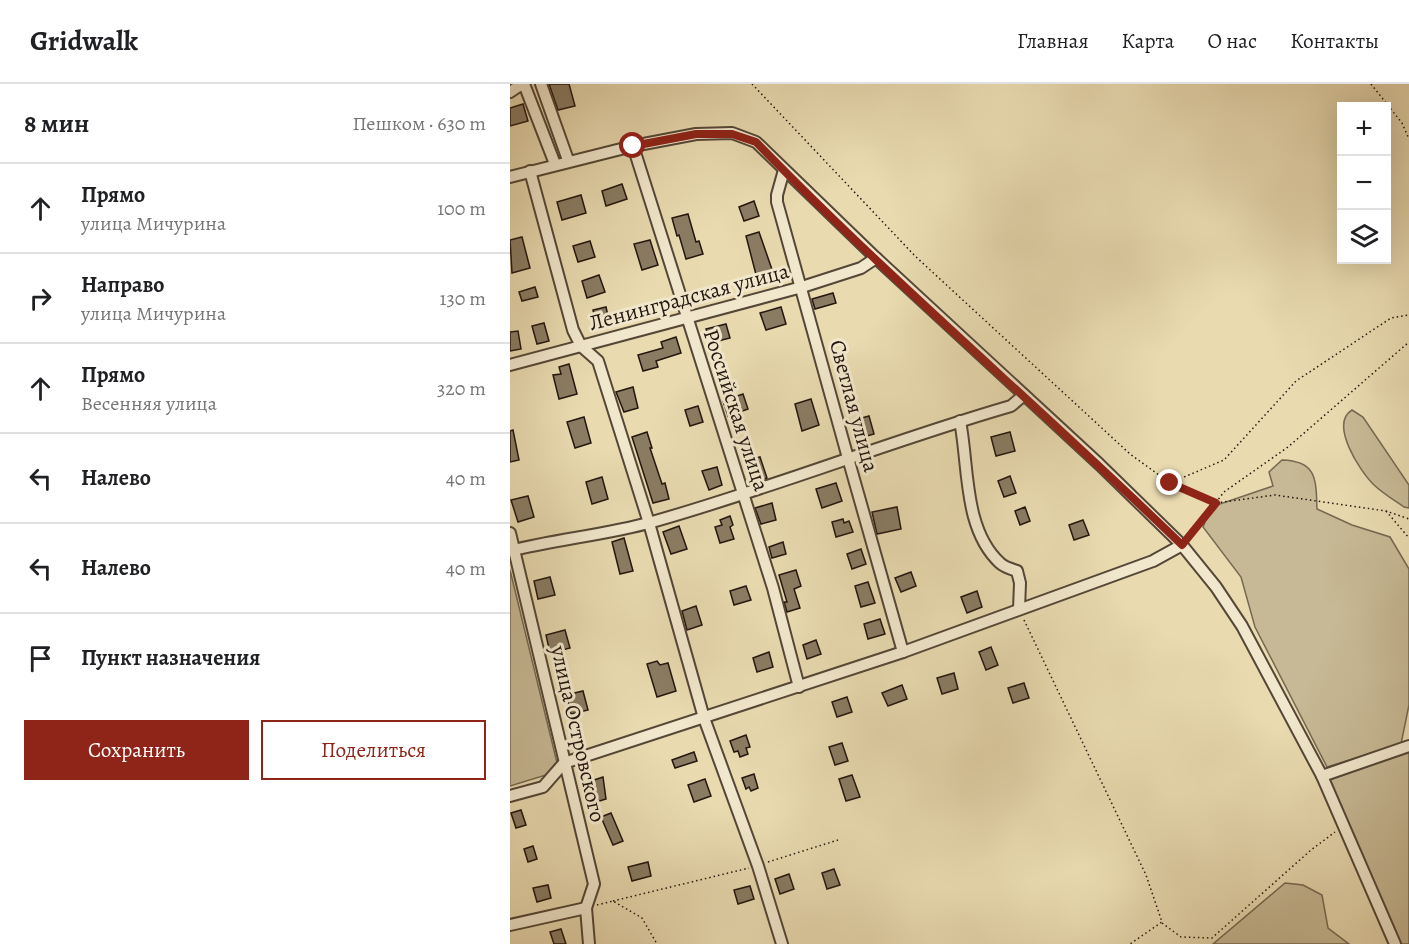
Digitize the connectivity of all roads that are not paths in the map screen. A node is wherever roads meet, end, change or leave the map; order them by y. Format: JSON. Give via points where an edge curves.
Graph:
{"nodes":[{"id":1,"x":523,"y":84,"type":"edge"},
{"id":2,"x":541,"y":84,"type":"edge"},
{"id":3,"x":510,"y":92,"type":"edge"},
{"id":4,"x":633,"y":146,"type":"junction"},
{"id":5,"x":568,"y":160,"type":"junction"},
{"id":6,"x":555,"y":164,"type":"junction"},
{"id":7,"x":784,"y":170,"type":"junction"},
{"id":8,"x":530,"y":171,"type":"junction"},
{"id":9,"x":510,"y":177,"type":"edge"},
{"id":10,"x":876,"y":258,"type":"junction"},
{"id":11,"x":802,"y":287,"type":"junction"},
{"id":12,"x":686,"y":319,"type":"junction"},
{"id":13,"x":581,"y":346,"type":"junction"},
{"id":14,"x":510,"y":365,"type":"edge"},
{"id":15,"x":1024,"y":395,"type":"junction"},
{"id":16,"x":960,"y":421,"type":"junction"},
{"id":17,"x":848,"y":458,"type":"junction"},
{"id":18,"x":743,"y":495,"type":"junction"},
{"id":19,"x":649,"y":523,"type":"junction"},
{"id":20,"x":510,"y":533,"type":"edge"},
{"id":21,"x":1182,"y":545,"type":"junction"},
{"id":22,"x":512,"y":551,"type":"edge"},
{"id":23,"x":1019,"y":609,"type":"junction"},
{"id":24,"x":903,"y":652,"type":"junction"},
{"id":25,"x":799,"y":687,"type":"junction"},
{"id":26,"x":704,"y":718,"type":"junction"},
{"id":27,"x":1409,"y":746,"type":"edge"},
{"id":28,"x":564,"y":763,"type":"junction"},
{"id":29,"x":1322,"y":776,"type":"junction"},
{"id":30,"x":510,"y":796,"type":"edge"},
{"id":31,"x":586,"y":908,"type":"junction"},
{"id":32,"x":510,"y":925,"type":"edge"},
{"id":33,"x":589,"y":944,"type":"edge"},
{"id":34,"x":782,"y":944,"type":"edge"},
{"id":35,"x":1395,"y":944,"type":"edge"}],
"edges":[{"from":1,"to":3,"type":"street"},
{"from":1,"to":6,"type":"street"},
{"from":2,"to":5,"type":"street"},
{"from":4,"to":5,"type":"street"},
{"from":4,"to":7,"type":"street","via":[[696,134],[732,134],[756,142]]},
{"from":4,"to":12,"type":"street","name":"Российская улица"},
{"from":5,"to":6,"type":"street"},
{"from":6,"to":8,"type":"street"},
{"from":7,"to":10,"type":"street"},
{"from":7,"to":11,"type":"street","name":"Светлая улица","via":[[777,202]]},
{"from":8,"to":9,"type":"street"},
{"from":8,"to":13,"type":"street","via":[[573,330]]},
{"from":10,"to":11,"type":"street","name":"Ленинградская улица","via":[[861,268]]},
{"from":10,"to":15,"type":"street"},
{"from":11,"to":12,"type":"street","name":"Ленинградская улица"},
{"from":11,"to":17,"type":"street","name":"Светлая улица"},
{"from":12,"to":13,"type":"street","name":"Ленинградская улица"},
{"from":12,"to":18,"type":"street","name":"Российская улица"},
{"from":13,"to":14,"type":"street","name":"Ленинградская улица"},
{"from":13,"to":19,"type":"street","via":[[598,361]]},
{"from":15,"to":16,"type":"street","via":[[1011,406]]},
{"from":15,"to":21,"type":"street"},
{"from":16,"to":17,"type":"street"},
{"from":16,"to":23,"type":"street","via":[[969,504],[984,543],[1001,564],[1017,571]]},
{"from":17,"to":18,"type":"street"},
{"from":17,"to":24,"type":"street","name":"Светлая улица"},
{"from":18,"to":19,"type":"street"},
{"from":18,"to":25,"type":"street","name":"Российская улица"},
{"from":19,"to":22,"type":"street"},
{"from":19,"to":26,"type":"street"},
{"from":20,"to":22,"type":"street","name":"улица Островского"},
{"from":21,"to":23,"type":"street","via":[[1153,561]]},
{"from":21,"to":29,"type":"street","via":[[1242,626]]},
{"from":22,"to":28,"type":"street","name":"улица Островского"},
{"from":23,"to":24,"type":"street"},
{"from":24,"to":25,"type":"street"},
{"from":25,"to":26,"type":"street"},
{"from":26,"to":28,"type":"street"},
{"from":26,"to":34,"type":"street"},
{"from":27,"to":29,"type":"street"},
{"from":28,"to":30,"type":"street","via":[[543,787]]},
{"from":28,"to":31,"type":"street","name":"улица Островского","via":[[594,884]]},
{"from":29,"to":35,"type":"street"},
{"from":31,"to":32,"type":"street"},
{"from":31,"to":33,"type":"street","name":"улица Островского"}]}
